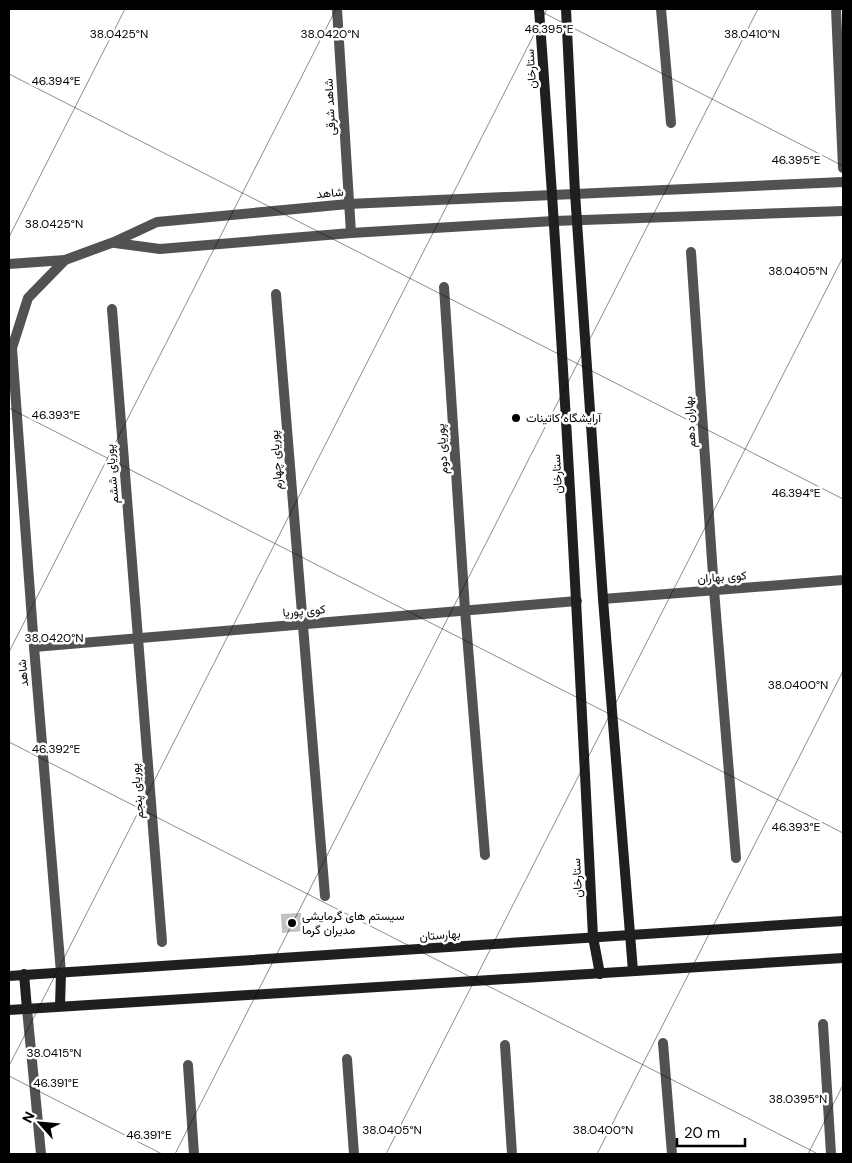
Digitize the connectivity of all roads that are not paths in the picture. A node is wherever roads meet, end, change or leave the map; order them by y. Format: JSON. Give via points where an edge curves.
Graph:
{"nodes":[{"id":1,"x":337,"y":9,"type":"edge"},
{"id":2,"x":539,"y":9,"type":"edge"},
{"id":3,"x":566,"y":9,"type":"edge"},
{"id":4,"x":661,"y":9,"type":"edge"},
{"id":5,"x":836,"y":9,"type":"edge"},
{"id":6,"x":842,"y":66,"type":"edge"},
{"id":7,"x":671,"y":123,"type":"dead end"},
{"id":8,"x":843,"y":168,"type":"edge"},
{"id":9,"x":843,"y":182,"type":"edge"},
{"id":10,"x":575,"y":193,"type":"junction"},
{"id":11,"x":553,"y":194,"type":"junction"},
{"id":12,"x":348,"y":204,"type":"junction"},
{"id":13,"x":843,"y":211,"type":"edge"},
{"id":14,"x":554,"y":221,"type":"junction"},
{"id":15,"x":577,"y":221,"type":"junction"},
{"id":16,"x":351,"y":233,"type":"junction"},
{"id":17,"x":114,"y":242,"type":"junction"},
{"id":18,"x":691,"y":252,"type":"dead end"},
{"id":19,"x":65,"y":260,"type":"junction"},
{"id":20,"x":9,"y":264,"type":"edge"},
{"id":21,"x":444,"y":287,"type":"dead end"},
{"id":22,"x":276,"y":294,"type":"dead end"},
{"id":23,"x":112,"y":309,"type":"dead end"},
{"id":24,"x":843,"y":580,"type":"edge"},
{"id":25,"x":714,"y":590,"type":"junction"},
{"id":26,"x":603,"y":599,"type":"junction"},
{"id":27,"x":577,"y":601,"type":"junction"},
{"id":28,"x":465,"y":610,"type":"junction"},
{"id":29,"x":302,"y":624,"type":"junction"},
{"id":30,"x":138,"y":638,"type":"junction"},
{"id":31,"x":34,"y":646,"type":"junction"},
{"id":32,"x":485,"y":856,"type":"dead end"},
{"id":33,"x":736,"y":858,"type":"dead end"},
{"id":34,"x":325,"y":896,"type":"dead end"},
{"id":35,"x":843,"y":921,"type":"edge"},
{"id":36,"x":632,"y":933,"type":"junction"},
{"id":37,"x":593,"y":937,"type":"junction"},
{"id":38,"x":162,"y":942,"type":"dead end"},
{"id":39,"x":843,"y":958,"type":"edge"},
{"id":40,"x":633,"y":971,"type":"junction"},
{"id":41,"x":61,"y":973,"type":"junction"},
{"id":42,"x":24,"y":974,"type":"junction"},
{"id":43,"x":600,"y":974,"type":"junction"},
{"id":44,"x":9,"y":976,"type":"edge"},
{"id":45,"x":60,"y":1006,"type":"junction"},
{"id":46,"x":27,"y":1009,"type":"junction"},
{"id":47,"x":9,"y":1010,"type":"edge"},
{"id":48,"x":823,"y":1024,"type":"dead end"},
{"id":49,"x":663,"y":1043,"type":"dead end"},
{"id":50,"x":505,"y":1046,"type":"dead end"},
{"id":51,"x":347,"y":1059,"type":"dead end"},
{"id":52,"x":188,"y":1065,"type":"dead end"},
{"id":53,"x":41,"y":1154,"type":"edge"},
{"id":54,"x":194,"y":1154,"type":"edge"},
{"id":55,"x":354,"y":1154,"type":"edge"},
{"id":56,"x":512,"y":1154,"type":"edge"},
{"id":57,"x":672,"y":1154,"type":"edge"},
{"id":58,"x":831,"y":1154,"type":"edge"}],
"edges":[{"from":1,"to":12,"type":"street","name":"شاهد شرقی"},
{"from":2,"to":11,"type":"street","name":"ستارخان"},
{"from":3,"to":10,"type":"street"},
{"from":4,"to":7,"type":"street"},
{"from":5,"to":6,"type":"street"},
{"from":6,"to":8,"type":"street"},
{"from":9,"to":10,"type":"street","name":"شاهد"},
{"from":10,"to":11,"type":"street","name":"شاهد"},
{"from":10,"to":15,"type":"street"},
{"from":11,"to":12,"type":"street","name":"شاهد"},
{"from":11,"to":14,"type":"street","name":"ستارخان"},
{"from":12,"to":16,"type":"street","name":"شاهد شرقی"},
{"from":12,"to":17,"type":"street","name":"شاهد","via":[[157,222]]},
{"from":13,"to":15,"type":"street","name":"شاهد"},
{"from":14,"to":15,"type":"street","name":"شاهد"},
{"from":14,"to":16,"type":"street","name":"شاهد"},
{"from":14,"to":27,"type":"street","name":"ستارخان"},
{"from":15,"to":26,"type":"street"},
{"from":16,"to":17,"type":"street","name":"شاهد","via":[[160,249]]},
{"from":17,"to":19,"type":"street","name":"شاهد"},
{"from":18,"to":25,"type":"street","name":"بهاران دهم"},
{"from":19,"to":20,"type":"street"},
{"from":19,"to":31,"type":"street","name":"شاهد","via":[[28,298],[12,348]]},
{"from":21,"to":28,"type":"street","name":"پوریای دوم"},
{"from":22,"to":29,"type":"street","name":"پوریای چهارم"},
{"from":23,"to":30,"type":"street","name":"پوریای ششم"},
{"from":24,"to":25,"type":"street","name":"کوی بهاران"},
{"from":25,"to":26,"type":"street","name":"کوی بهاران"},
{"from":25,"to":33,"type":"street","name":"بهاران دهم"},
{"from":26,"to":36,"type":"street"},
{"from":27,"to":28,"type":"street","name":"کوی پوریا"},
{"from":27,"to":37,"type":"street","name":"ستارخان"},
{"from":28,"to":29,"type":"street","name":"کوی پوریا"},
{"from":28,"to":32,"type":"street","name":"پوریای دوم"},
{"from":29,"to":30,"type":"street","name":"کوی پوریا"},
{"from":29,"to":34,"type":"street","name":"پوریای چهارم"},
{"from":30,"to":31,"type":"street","name":"کوی پوریا"},
{"from":30,"to":38,"type":"street","name":"پوریای پنجم"},
{"from":31,"to":41,"type":"street","name":"شاهد"},
{"from":35,"to":36,"type":"street","name":"بهارستان"},
{"from":36,"to":37,"type":"street","name":"بهارستان"},
{"from":36,"to":40,"type":"street"},
{"from":37,"to":41,"type":"street","name":"بهارستان"},
{"from":37,"to":43,"type":"street","name":"ستارخان"},
{"from":39,"to":40,"type":"street"},
{"from":40,"to":43,"type":"street"},
{"from":41,"to":42,"type":"street","name":"بهارستان"},
{"from":41,"to":45,"type":"street"},
{"from":42,"to":44,"type":"street","name":"بهارستان"},
{"from":42,"to":46,"type":"street"},
{"from":43,"to":45,"type":"street"},
{"from":45,"to":46,"type":"street"},
{"from":46,"to":47,"type":"street"},
{"from":46,"to":53,"type":"street"},
{"from":48,"to":58,"type":"street"},
{"from":49,"to":57,"type":"street"},
{"from":50,"to":56,"type":"street"},
{"from":51,"to":55,"type":"street"},
{"from":52,"to":54,"type":"street"}]}
